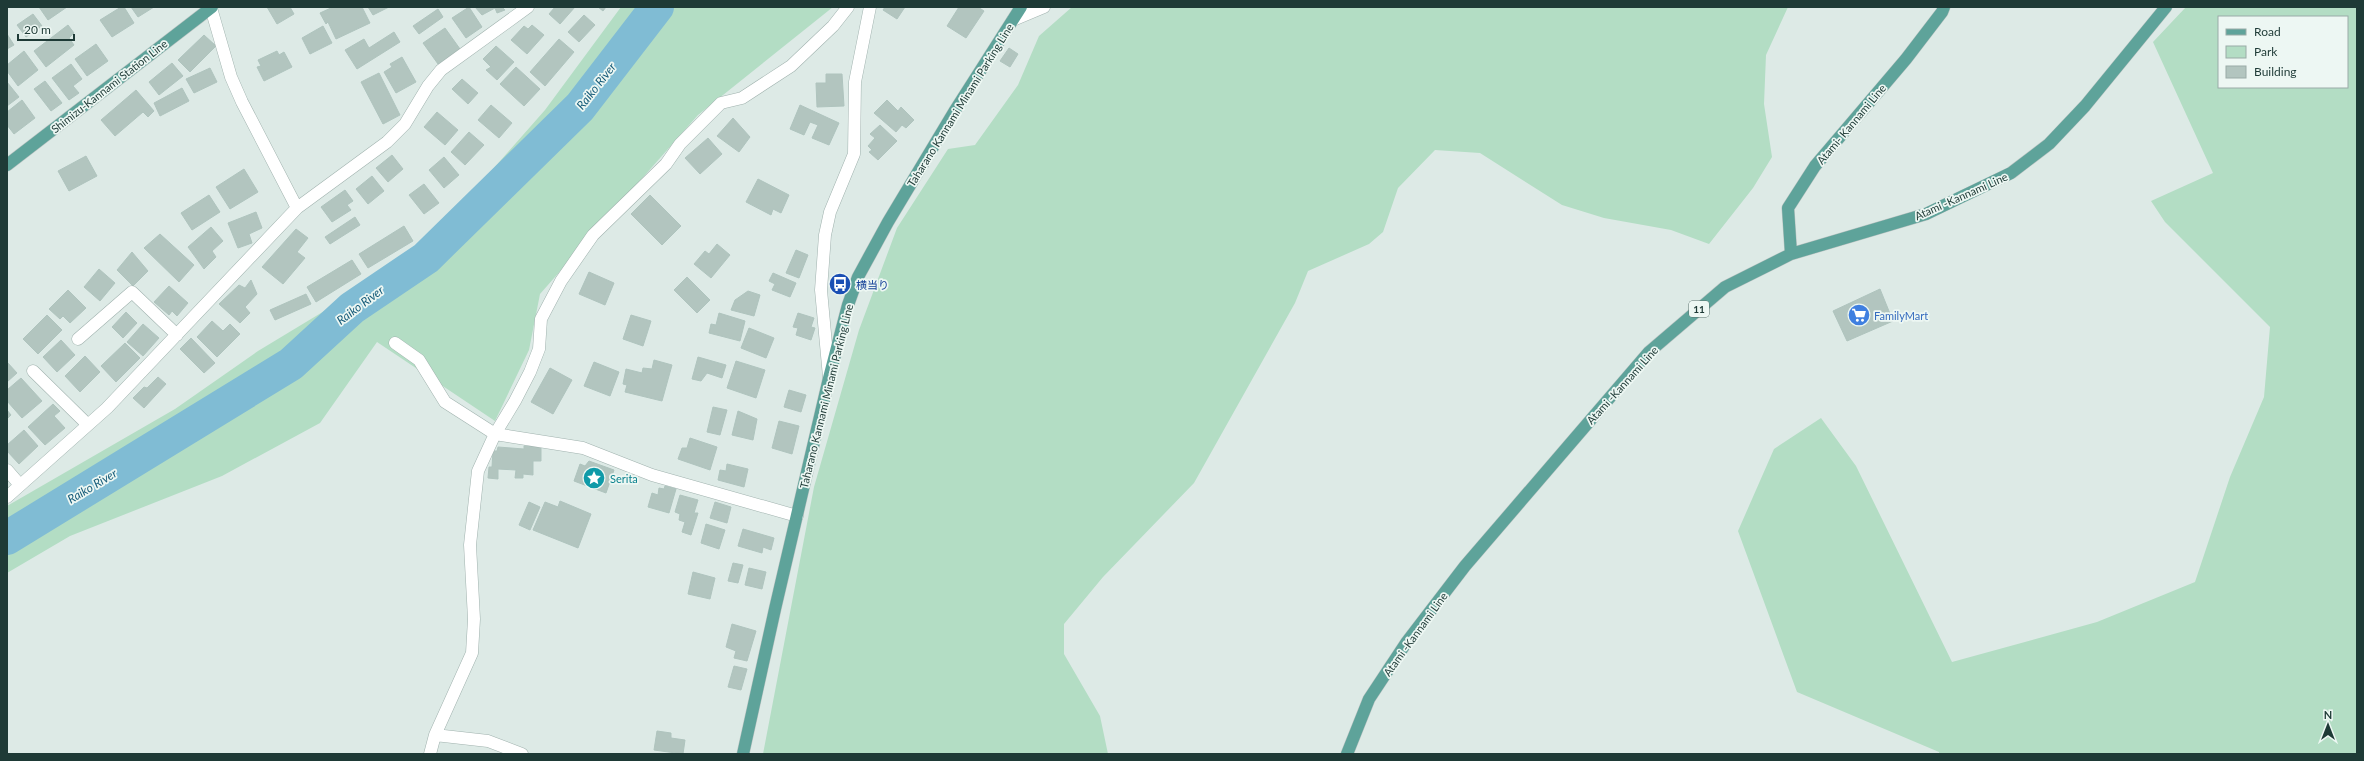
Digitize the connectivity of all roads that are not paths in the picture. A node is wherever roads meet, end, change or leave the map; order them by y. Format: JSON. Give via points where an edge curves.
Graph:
{"nodes":[{"id":1,"x":211,"y":7,"type":"edge"},
{"id":2,"x":528,"y":7,"type":"edge"},
{"id":3,"x":848,"y":7,"type":"edge"},
{"id":4,"x":870,"y":7,"type":"edge"},
{"id":5,"x":1021,"y":7,"type":"edge"},
{"id":6,"x":1044,"y":7,"type":"edge"},
{"id":7,"x":1944,"y":7,"type":"edge"},
{"id":8,"x":2166,"y":7,"type":"edge"},
{"id":9,"x":1013,"y":20,"type":"junction"},
{"id":10,"x":7,"y":165,"type":"edge"},
{"id":11,"x":297,"y":208,"type":"junction"},
{"id":12,"x":1791,"y":254,"type":"junction"},
{"id":13,"x":177,"y":335,"type":"junction"},
{"id":14,"x":78,"y":339,"type":"dead end"},
{"id":15,"x":395,"y":343,"type":"dead end"},
{"id":16,"x":32,"y":371,"type":"dead end"},
{"id":17,"x":829,"y":378,"type":"junction"},
{"id":18,"x":88,"y":425,"type":"junction"},
{"id":19,"x":494,"y":434,"type":"junction"},
{"id":20,"x":7,"y":470,"type":"edge"},
{"id":21,"x":20,"y":485,"type":"junction"},
{"id":22,"x":7,"y":496,"type":"edge"},
{"id":23,"x":796,"y":516,"type":"junction"},
{"id":24,"x":435,"y":735,"type":"junction"},
{"id":25,"x":430,"y":754,"type":"edge"},
{"id":26,"x":522,"y":754,"type":"edge"},
{"id":27,"x":743,"y":754,"type":"edge"},
{"id":28,"x":1347,"y":754,"type":"edge"}],
"edges":[{"from":1,"to":10,"type":"main road","name":"Shimizu-Kannami Station Line"},
{"from":1,"to":11,"type":"street","via":[[231,76],[242,102]]},
{"from":2,"to":11,"type":"street","via":[[441,70],[405,124],[387,142]]},
{"from":3,"to":19,"type":"street","via":[[833,26],[791,66],[742,98],[721,103],[680,144],[666,164],[592,235],[561,281],[541,319],[539,349],[515,401]]},
{"from":4,"to":17,"type":"street","via":[[855,82],[854,154],[830,212],[825,235],[822,290]]},
{"from":5,"to":9,"type":"main road","name":"Taharano Kannami Minami Parking Line"},
{"from":6,"to":9,"type":"street"},
{"from":7,"to":12,"type":"main road","name":"Atami- Kannami Line","via":[[1906,59],[1815,166],[1788,208]]},
{"from":8,"to":12,"type":"main road","name":"Atami -Kannami Line","number":"11","via":[[2086,106],[2049,144],[2011,173],[1926,214]]},
{"from":9,"to":17,"type":"main road","name":"Taharano Kannami Minami Parking Line","via":[[946,125],[858,277]]},
{"from":11,"to":13,"type":"street"},
{"from":12,"to":28,"type":"main road","name":"Atami -Kannami Line","number":"11","via":[[1725,287],[1649,352],[1465,566],[1406,643],[1369,699]]},
{"from":13,"to":14,"type":"street","via":[[132,292]]},
{"from":13,"to":18,"type":"street"},
{"from":15,"to":19,"type":"street","via":[[419,360],[445,402]]},
{"from":16,"to":18,"type":"street"},
{"from":17,"to":23,"type":"main road","name":"Taharano Kannami Minami Parking Line"},
{"from":18,"to":21,"type":"street"},
{"from":19,"to":23,"type":"street","via":[[583,448],[652,475]]},
{"from":19,"to":24,"type":"street","via":[[478,471],[474,495],[470,545],[474,619],[472,653]]},
{"from":20,"to":21,"type":"street"},
{"from":21,"to":22,"type":"street"},
{"from":23,"to":27,"type":"main road","name":"Taharano Kannami Minami Parking Line"},
{"from":24,"to":25,"type":"street"},
{"from":24,"to":26,"type":"street","via":[[488,741]]}]}
